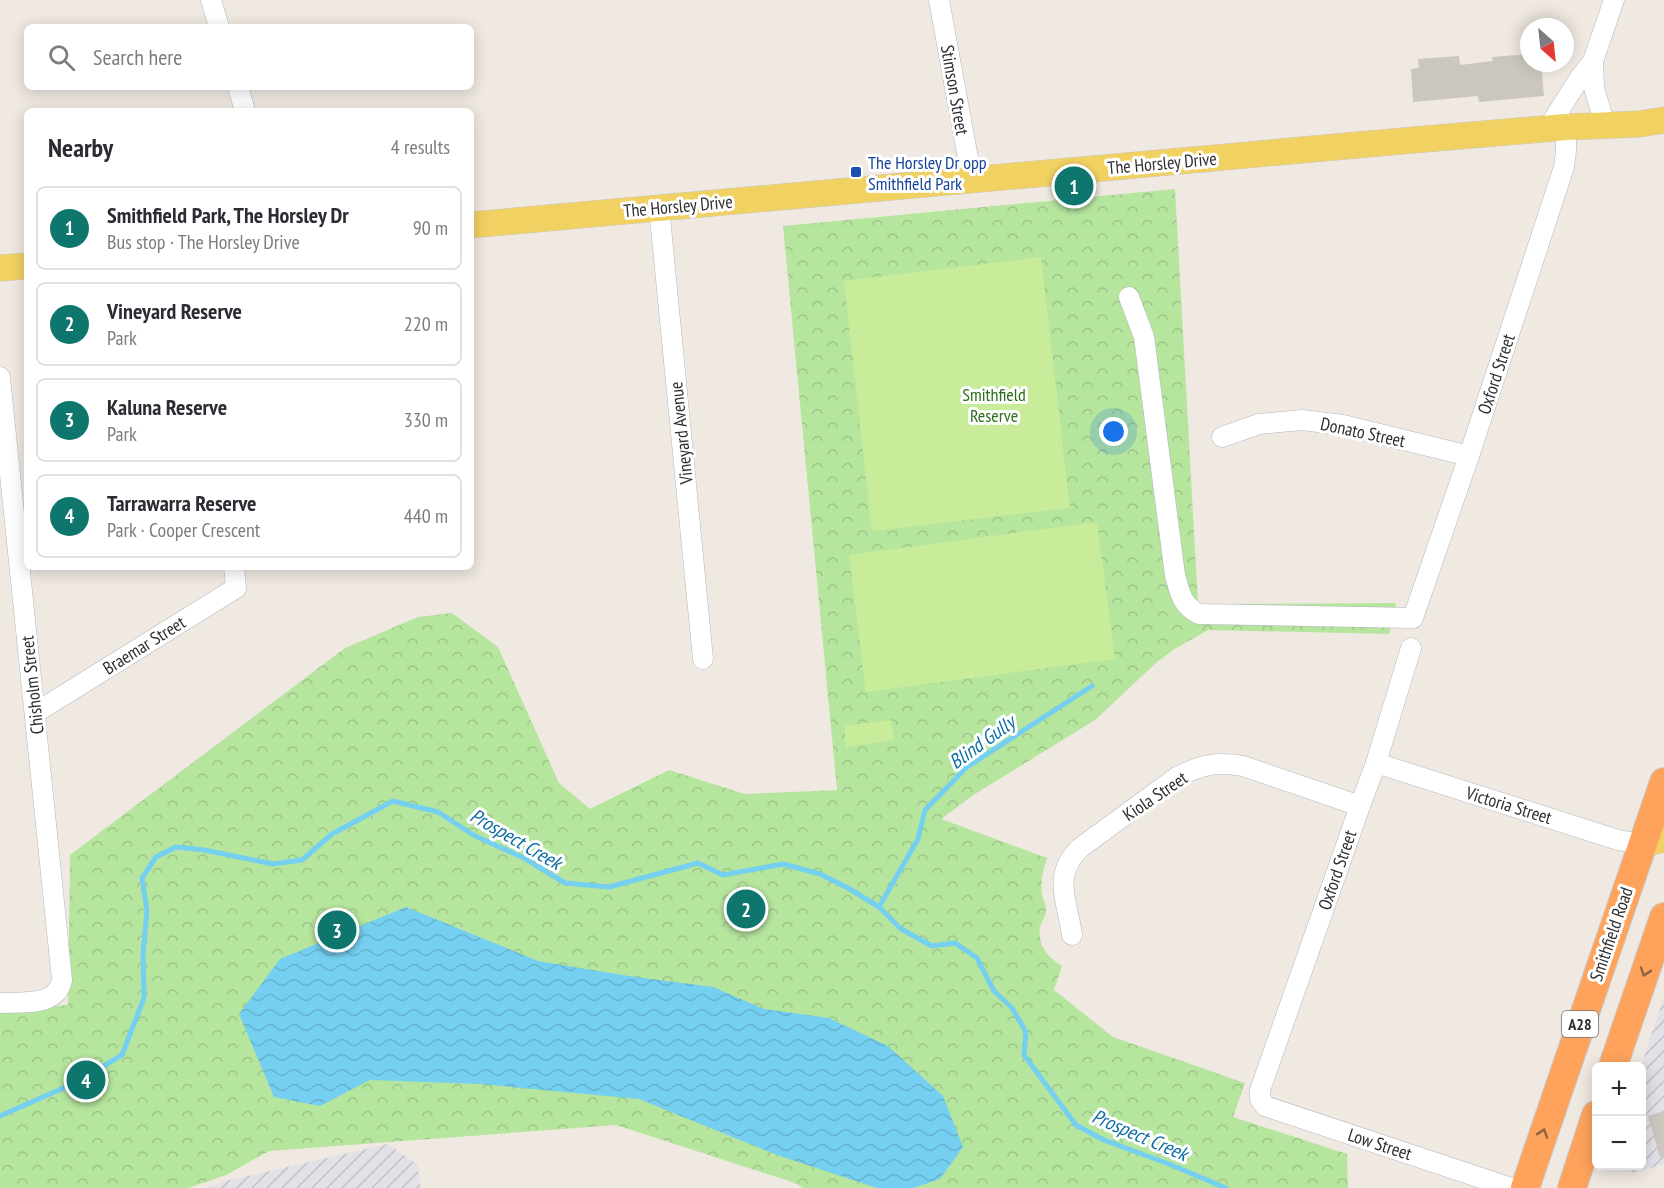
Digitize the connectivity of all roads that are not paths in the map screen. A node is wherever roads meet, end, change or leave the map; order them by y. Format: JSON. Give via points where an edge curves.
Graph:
{"nodes":[{"id":1,"x":211,"y":0,"type":"edge"},
{"id":2,"x":939,"y":0,"type":"edge"},
{"id":3,"x":1614,"y":0,"type":"edge"},
{"id":4,"x":218,"y":24,"type":"edge"},
{"id":5,"x":1593,"y":61,"type":"junction"},
{"id":6,"x":239,"y":90,"type":"edge"},
{"id":7,"x":244,"y":108,"type":"edge"},
{"id":8,"x":1664,"y":120,"type":"edge"},
{"id":9,"x":1639,"y":124,"type":"junction"},
{"id":10,"x":1605,"y":125,"type":"junction"},
{"id":11,"x":1664,"y":127,"type":"edge"},
{"id":12,"x":1557,"y":128,"type":"junction"},
{"id":13,"x":972,"y":180,"type":"junction"},
{"id":14,"x":659,"y":207,"type":"junction"},
{"id":15,"x":474,"y":225,"type":"edge"},
{"id":16,"x":24,"y":266,"type":"edge"},
{"id":17,"x":0,"y":268,"type":"edge"},
{"id":18,"x":1129,"y":297,"type":"dead end"},
{"id":19,"x":0,"y":377,"type":"edge"},
{"id":20,"x":1222,"y":437,"type":"dead end"},
{"id":21,"x":1469,"y":456,"type":"junction"},
{"id":22,"x":234,"y":570,"type":"edge"},
{"id":23,"x":1411,"y":648,"type":"dead end"},
{"id":24,"x":703,"y":658,"type":"dead end"},
{"id":25,"x":35,"y":713,"type":"junction"},
{"id":26,"x":1376,"y":763,"type":"junction"},
{"id":27,"x":1664,"y":782,"type":"edge"},
{"id":28,"x":1360,"y":806,"type":"junction"},
{"id":29,"x":1657,"y":844,"type":"edge"},
{"id":30,"x":1664,"y":917,"type":"edge"},
{"id":31,"x":1072,"y":935,"type":"dead end"},
{"id":32,"x":0,"y":1003,"type":"edge"},
{"id":33,"x":1614,"y":1062,"type":"edge"},
{"id":34,"x":1260,"y":1090,"type":"joint"},
{"id":35,"x":1596,"y":1116,"type":"edge"},
{"id":36,"x":1511,"y":1188,"type":"edge"},
{"id":37,"x":1525,"y":1188,"type":"edge"},
{"id":38,"x":1572,"y":1188,"type":"edge"}],
"edges":[{"from":1,"to":4,"type":"street"},
{"from":2,"to":13,"type":"street","name":"Stimson Street"},
{"from":3,"to":5,"type":"street"},
{"from":5,"to":10,"type":"street","via":[[1594,88]]},
{"from":5,"to":12,"type":"street","via":[[1579,79]]},
{"from":6,"to":7,"type":"street"},
{"from":8,"to":9,"type":"main road","name":"The Horsley Drive"},
{"from":9,"to":10,"type":"main road","name":"The Horsley Drive"},
{"from":9,"to":11,"type":"main road","name":"The Horsley Drive"},
{"from":10,"to":12,"type":"main road","name":"The Horsley Drive"},
{"from":12,"to":13,"type":"main road","name":"The Horsley Drive"},
{"from":12,"to":21,"type":"street","name":"Oxford Street","via":[[1566,151],[1564,167]]},
{"from":13,"to":14,"type":"main road","name":"The Horsley Drive"},
{"from":14,"to":15,"type":"main road","name":"The Horsley Drive"},
{"from":14,"to":24,"type":"street","name":"Vineyard Avenue"},
{"from":16,"to":17,"type":"main road"},
{"from":18,"to":21,"type":"street","name":"Oxford Street","via":[[1144,337],[1175,575],[1187,608],[1199,614],[1413,618]]},
{"from":19,"to":25,"type":"street","name":"Chisholm Street"},
{"from":20,"to":21,"type":"street","name":"Donato Street","via":[[1259,424],[1302,420],[1343,425]]},
{"from":22,"to":25,"type":"street","name":"Braemar Street","via":[[236,588]]},
{"from":23,"to":26,"type":"street","name":"Oxford Street"},
{"from":25,"to":32,"type":"street","name":"Chisholm Street","via":[[62,980],[58,992],[44,1000]]},
{"from":26,"to":28,"type":"street","name":"Oxford Street"},
{"from":26,"to":29,"type":"street","name":"Victoria Street","via":[[1618,840]]},
{"from":27,"to":29,"type":"highway","name":"Smithfield Road","number":"A28"},
{"from":28,"to":31,"type":"street","name":"Kiola Street","via":[[1244,766],[1213,763],[1186,773],[1080,848],[1069,861],[1062,883]]},
{"from":28,"to":34,"type":"street","name":"Oxford Street"},
{"from":37,"to":29,"type":"highway","name":"Smithfield Road","number":"A28","one_way":true},
{"from":30,"to":33,"type":"highway","number":"A28","one_way":true},
{"from":34,"to":36,"type":"street","name":"Low Street","via":[[1265,1106]]},
{"from":35,"to":38,"type":"highway"}]}
